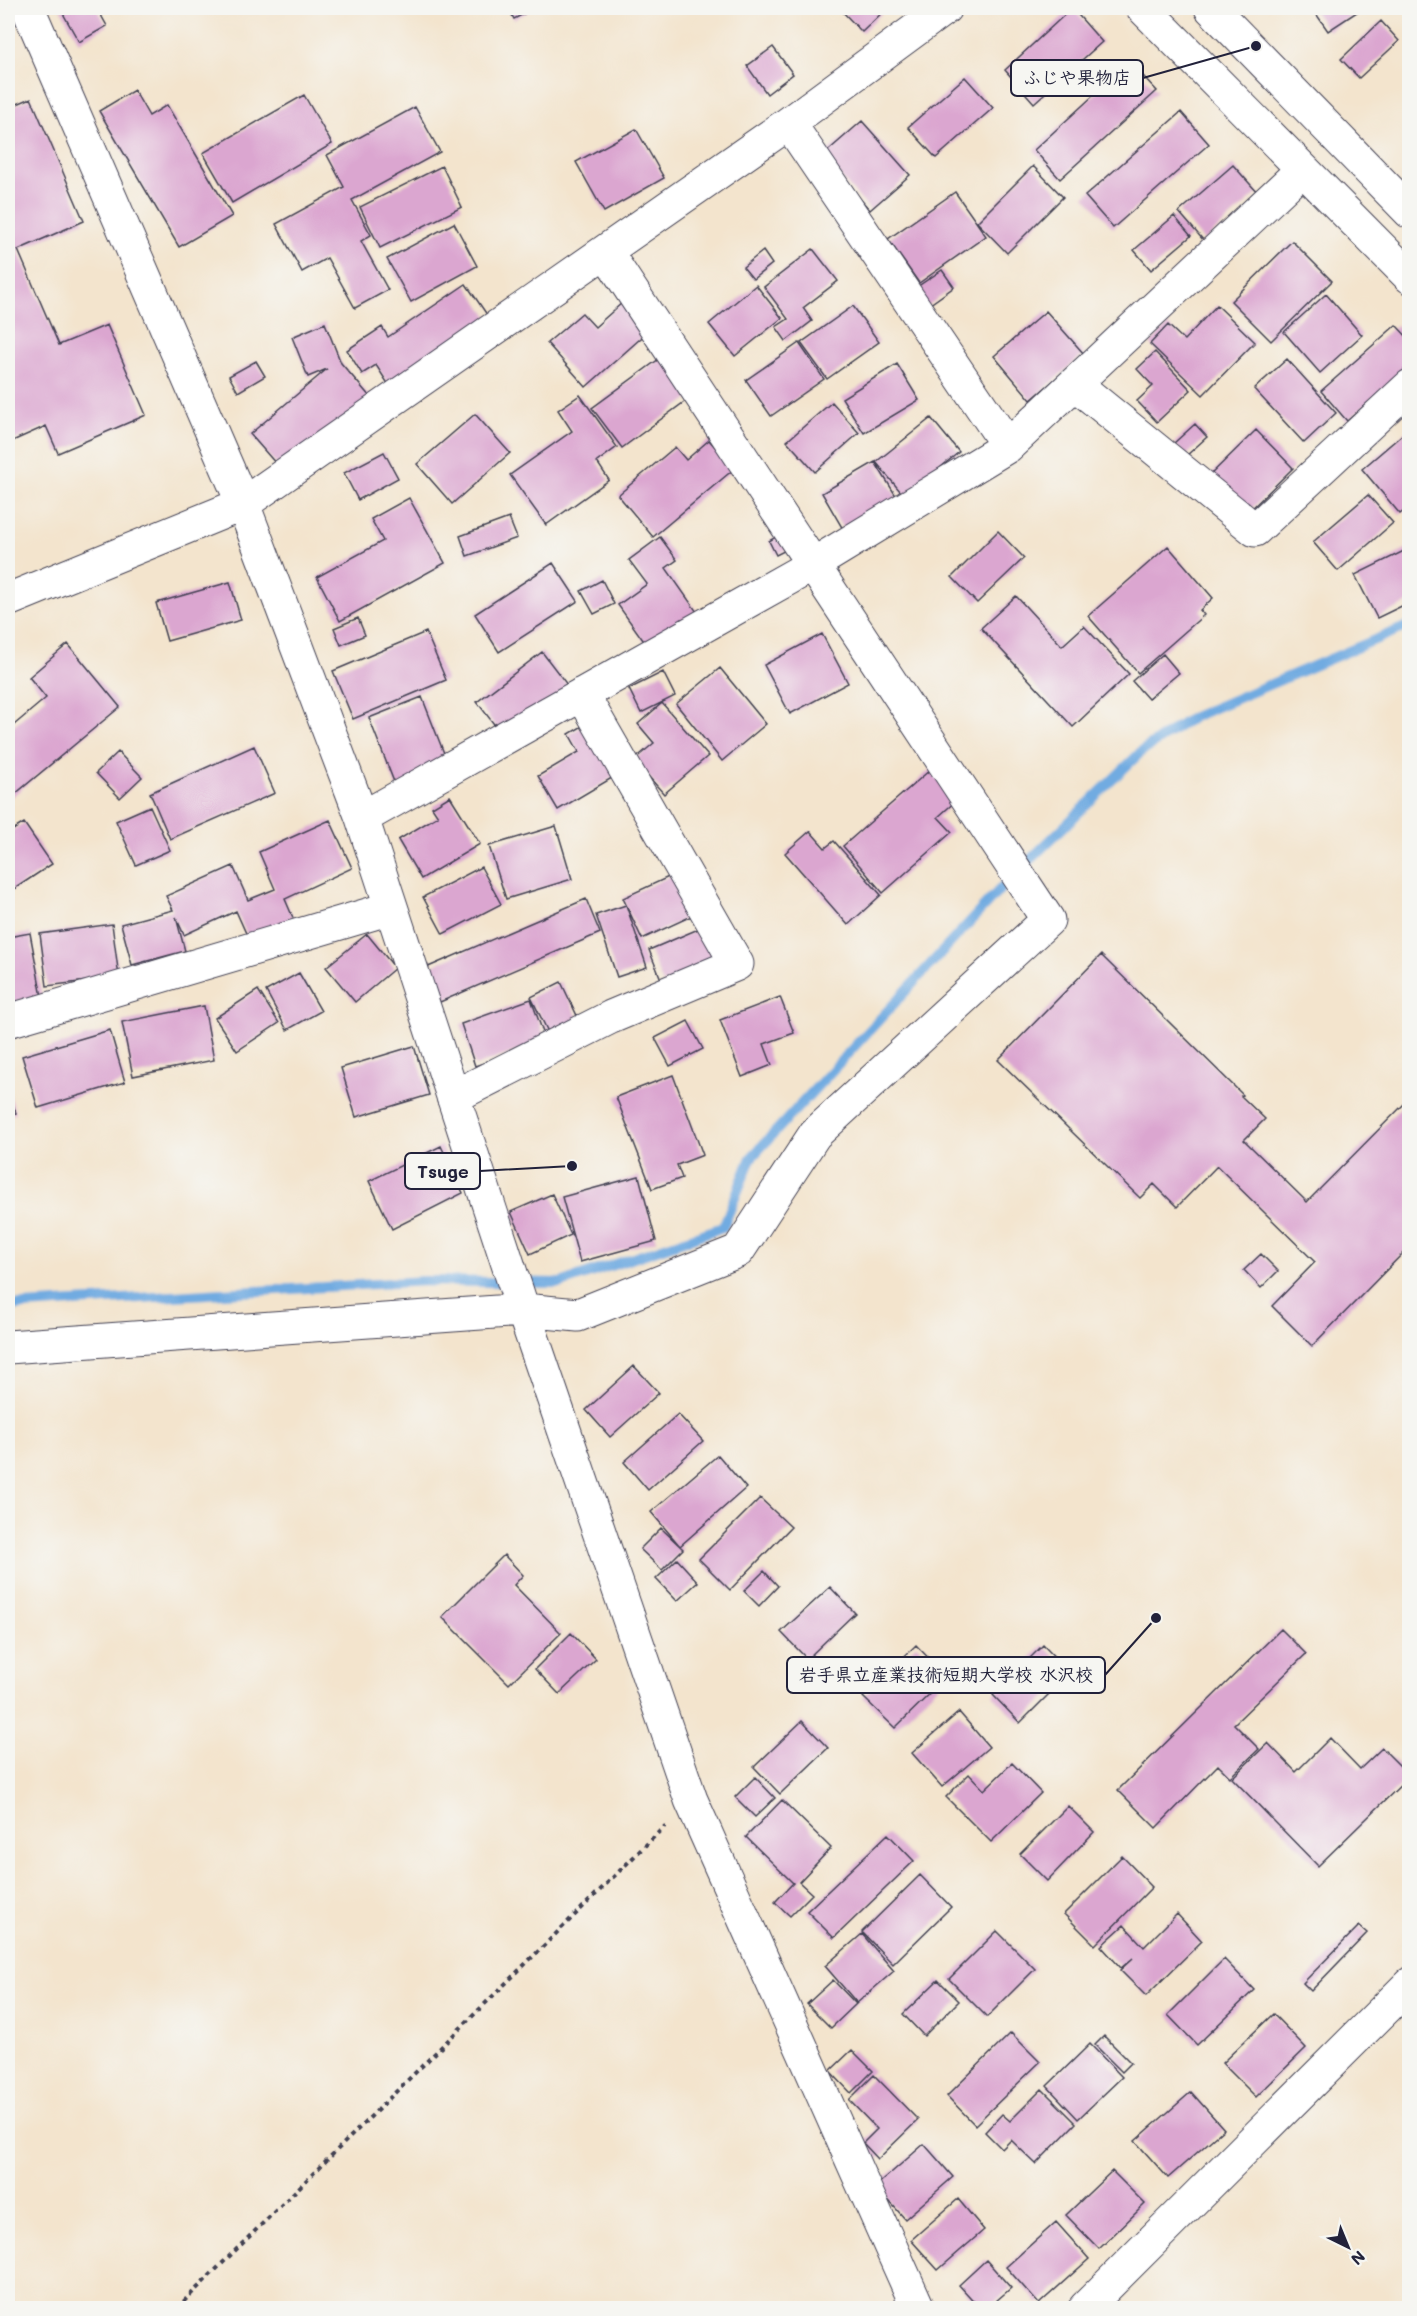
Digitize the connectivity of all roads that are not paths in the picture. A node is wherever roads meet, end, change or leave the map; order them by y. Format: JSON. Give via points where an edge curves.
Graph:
{"nodes":[{"id":1,"x":28,"y":8,"type":"edge"},
{"id":2,"x":945,"y":8,"type":"edge"},
{"id":3,"x":1143,"y":8,"type":"edge"},
{"id":4,"x":1211,"y":8,"type":"edge"},
{"id":5,"x":789,"y":123,"type":"junction"},
{"id":6,"x":1302,"y":170,"type":"junction"},
{"id":7,"x":1410,"y":213,"type":"edge"},
{"id":8,"x":606,"y":252,"type":"junction"},
{"id":9,"x":1407,"y":268,"type":"edge"},
{"id":10,"x":1075,"y":384,"type":"junction"},
{"id":11,"x":1410,"y":386,"type":"edge"},
{"id":12,"x":1008,"y":446,"type":"junction"},
{"id":13,"x":243,"y":504,"type":"junction"},
{"id":14,"x":814,"y":564,"type":"junction"},
{"id":15,"x":8,"y":600,"type":"edge"},
{"id":16,"x":582,"y":694,"type":"junction"},
{"id":17,"x":362,"y":818,"type":"junction"},
{"id":18,"x":391,"y":908,"type":"junction"},
{"id":19,"x":8,"y":1021,"type":"edge"},
{"id":20,"x":453,"y":1097,"type":"junction"},
{"id":21,"x":523,"y":1310,"type":"junction"},
{"id":22,"x":8,"y":1347,"type":"edge"},
{"id":23,"x":1410,"y":1984,"type":"edge"},
{"id":24,"x":918,"y":2308,"type":"edge"},
{"id":25,"x":1085,"y":2308,"type":"edge"}],
"edges":[{"from":1,"to":13,"type":"street"},
{"from":2,"to":5,"type":"street"},
{"from":3,"to":6,"type":"street"},
{"from":4,"to":7,"type":"street"},
{"from":5,"to":8,"type":"street"},
{"from":5,"to":12,"type":"street"},
{"from":6,"to":9,"type":"street"},
{"from":6,"to":10,"type":"street"},
{"from":8,"to":13,"type":"street"},
{"from":8,"to":14,"type":"street"},
{"from":10,"to":11,"type":"street","via":[[1256,530]]},
{"from":10,"to":12,"type":"street"},
{"from":12,"to":14,"type":"street"},
{"from":13,"to":15,"type":"street"},
{"from":13,"to":17,"type":"street"},
{"from":14,"to":16,"type":"street"},
{"from":14,"to":21,"type":"street","via":[[1048,920],[815,1134],[738,1251],[578,1315]]},
{"from":16,"to":17,"type":"street"},
{"from":16,"to":20,"type":"street","via":[[738,964],[611,1017]]},
{"from":17,"to":18,"type":"street"},
{"from":18,"to":19,"type":"street"},
{"from":18,"to":20,"type":"street"},
{"from":20,"to":21,"type":"street"},
{"from":21,"to":22,"type":"street"},
{"from":21,"to":24,"type":"street","via":[[691,1800]]},
{"from":23,"to":25,"type":"street"}]}
